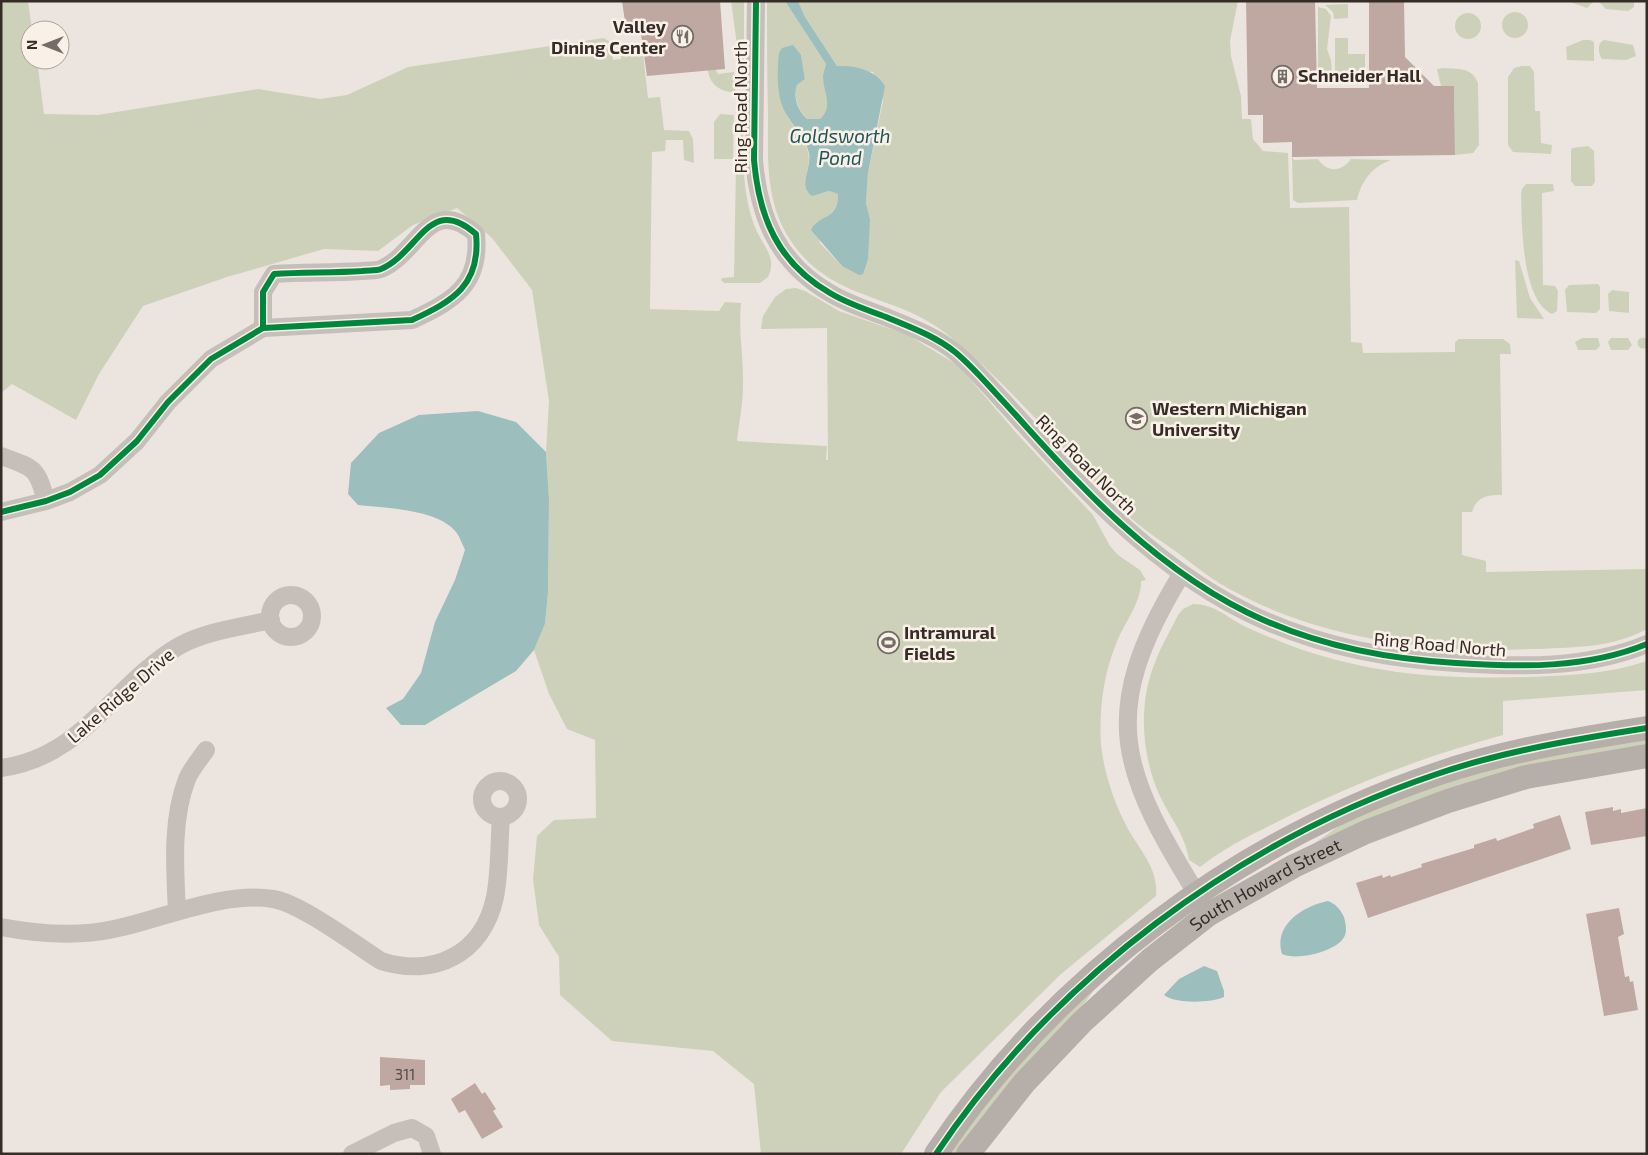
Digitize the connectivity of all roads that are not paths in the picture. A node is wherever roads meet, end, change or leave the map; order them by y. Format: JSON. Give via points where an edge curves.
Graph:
{"nodes":[{"id":1,"x":756,"y":1,"type":"edge"},
{"id":2,"x":263,"y":328,"type":"junction"},
{"id":3,"x":1,"y":456,"type":"edge"},
{"id":4,"x":46,"y":501,"type":"junction"},
{"id":5,"x":1,"y":512,"type":"edge"},
{"id":6,"x":1181,"y":574,"type":"junction"},
{"id":7,"x":271,"y":620,"type":"dead end"},
{"id":8,"x":1647,"y":644,"type":"edge"},
{"id":9,"x":1647,"y":728,"type":"edge"},
{"id":10,"x":206,"y":750,"type":"dead end"},
{"id":11,"x":1647,"y":756,"type":"edge"},
{"id":12,"x":1,"y":768,"type":"edge"},
{"id":13,"x":501,"y":817,"type":"dead end"},
{"id":14,"x":1203,"y":904,"type":"junction"},
{"id":15,"x":177,"y":912,"type":"junction"},
{"id":16,"x":1,"y":927,"type":"edge"},
{"id":17,"x":352,"y":1154,"type":"edge"},
{"id":18,"x":432,"y":1154,"type":"edge"},
{"id":19,"x":936,"y":1154,"type":"edge"},
{"id":20,"x":968,"y":1154,"type":"edge"}],
"edges":[{"from":1,"to":6,"type":"street","name":"Ring Road North","via":[[756,186],[768,227],[791,261],[832,294],[919,331],[955,352],[1079,483]]},
{"from":2,"to":2,"type":"street","via":[[412,320],[461,292],[476,262],[476,234],[462,222],[438,220],[424,228],[411,247],[380,270],[274,274],[263,292]]},
{"from":2,"to":4,"type":"street","via":[[211,360],[168,402],[137,441],[100,475]]},
{"from":3,"to":4,"type":"street","via":[[27,466],[39,477]]},
{"from":4,"to":5,"type":"street"},
{"from":6,"to":8,"type":"street","name":"Ring Road North","via":[[1232,606],[1275,626],[1370,655],[1413,661],[1513,666],[1595,660]]},
{"from":6,"to":14,"type":"street","via":[[1142,649],[1132,682],[1127,732],[1129,755],[1143,799]]},
{"from":7,"to":12,"type":"street","name":"Lake Ridge Drive","via":[[199,637],[179,647],[153,665],[71,741],[52,752]]},
{"from":9,"to":14,"type":"street","name":"South Howard Street","via":[[1530,749],[1439,773],[1369,799],[1299,832]]},
{"from":10,"to":15,"type":"street","via":[[187,779],[178,817],[174,863]]},
{"from":11,"to":14,"type":"street","name":"South Howard Street","via":[[1526,777],[1448,801],[1348,840]]},
{"from":13,"to":15,"type":"street","via":[[494,898],[484,925],[472,942],[451,960],[422,968],[381,961],[297,908],[273,899],[206,904]]},
{"from":14,"to":19,"type":"street","name":"South Howard Street","via":[[1126,946],[1066,999],[1002,1067]]},
{"from":14,"to":20,"type":"street","name":"South Howard Street","via":[[1024,1082]]},
{"from":15,"to":16,"type":"street","via":[[89,934]]},
{"from":17,"to":18,"type":"street","via":[[394,1133],[412,1128],[426,1136]]}]}
